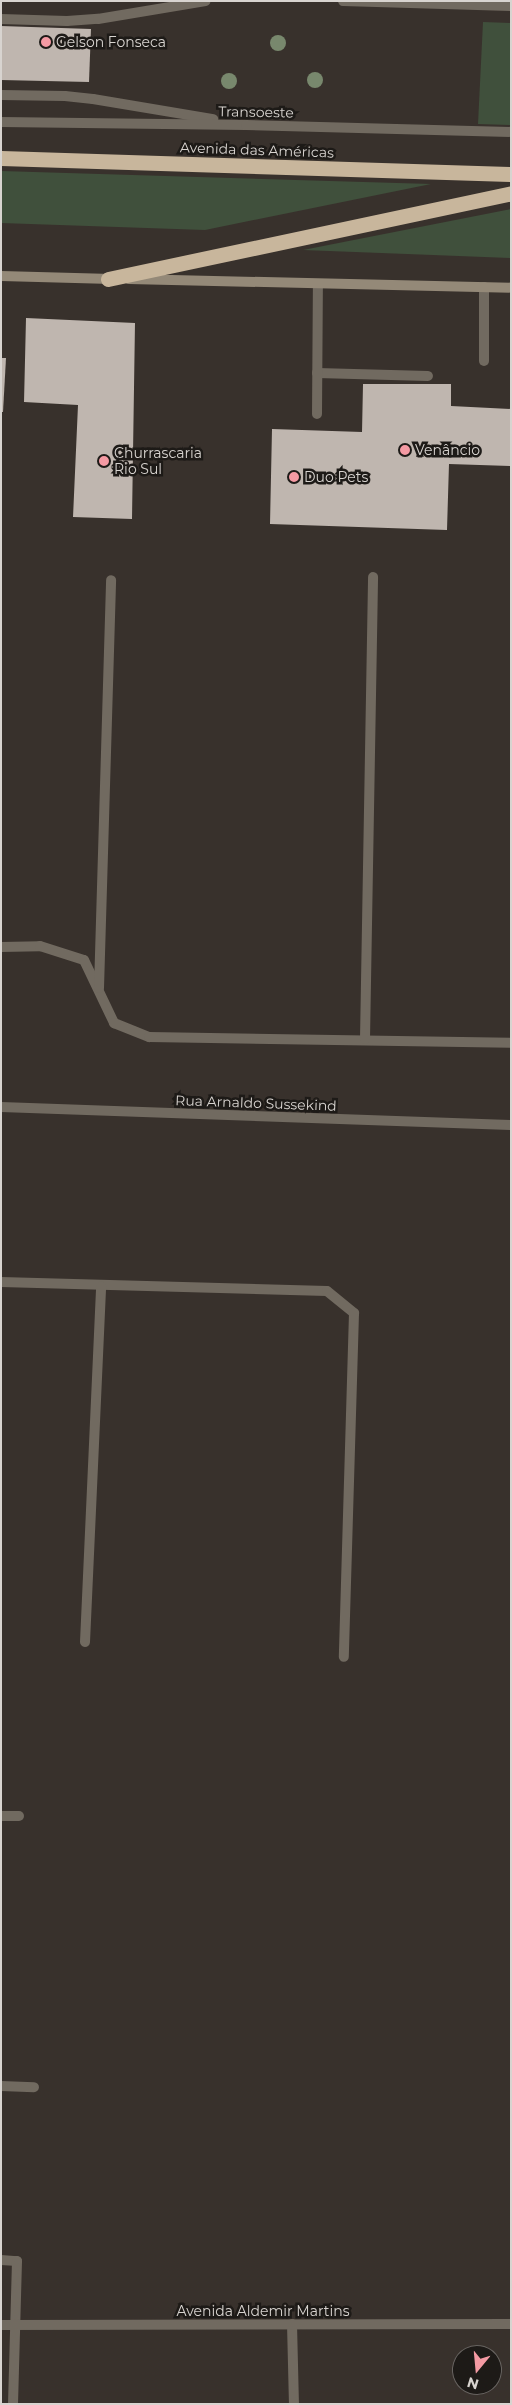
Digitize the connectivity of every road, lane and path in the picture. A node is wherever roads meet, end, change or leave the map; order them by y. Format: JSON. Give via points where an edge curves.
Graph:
{"nodes":[{"id":1,"x":206,"y":1,"type":"edge"},
{"id":2,"x":343,"y":1,"type":"edge"},
{"id":3,"x":511,"y":6,"type":"edge"},
{"id":4,"x":1,"y":19,"type":"edge"},
{"id":5,"x":1,"y":95,"type":"edge"},
{"id":6,"x":1,"y":122,"type":"edge"},
{"id":7,"x":246,"y":125,"type":"junction"},
{"id":8,"x":511,"y":132,"type":"edge"},
{"id":9,"x":1,"y":158,"type":"edge"},
{"id":10,"x":511,"y":174,"type":"edge"},
{"id":11,"x":511,"y":193,"type":"edge"},
{"id":12,"x":1,"y":276,"type":"edge"},
{"id":13,"x":108,"y":279,"type":"junction"},
{"id":14,"x":318,"y":284,"type":"junction"},
{"id":15,"x":484,"y":287,"type":"junction"},
{"id":16,"x":511,"y":288,"type":"edge"},
{"id":17,"x":484,"y":361,"type":"dead end"},
{"id":18,"x":317,"y":373,"type":"junction"},
{"id":19,"x":428,"y":376,"type":"dead end"},
{"id":20,"x":317,"y":414,"type":"dead end"},
{"id":21,"x":373,"y":577,"type":"dead end"},
{"id":22,"x":111,"y":580,"type":"dead end"},
{"id":23,"x":1,"y":947,"type":"edge"},
{"id":24,"x":99,"y":989,"type":"junction"},
{"id":25,"x":364,"y":1040,"type":"junction"},
{"id":26,"x":511,"y":1043,"type":"edge"},
{"id":27,"x":1,"y":1107,"type":"edge"},
{"id":28,"x":511,"y":1125,"type":"edge"},
{"id":29,"x":1,"y":1282,"type":"edge"},
{"id":30,"x":101,"y":1286,"type":"junction"},
{"id":31,"x":85,"y":1642,"type":"dead end"},
{"id":32,"x":344,"y":1657,"type":"dead end"},
{"id":33,"x":1,"y":1816,"type":"edge"},
{"id":34,"x":19,"y":1816,"type":"dead end"},
{"id":35,"x":1,"y":2086,"type":"edge"},
{"id":36,"x":34,"y":2087,"type":"dead end"},
{"id":37,"x":1,"y":2260,"type":"edge"},
{"id":38,"x":292,"y":2324,"type":"junction"},
{"id":39,"x":511,"y":2324,"type":"edge"},
{"id":40,"x":1,"y":2325,"type":"edge"},
{"id":41,"x":15,"y":2326,"type":"junction"},
{"id":42,"x":14,"y":2404,"type":"edge"},
{"id":43,"x":294,"y":2404,"type":"edge"}],
"edges":[{"from":1,"to":4,"type":"street","via":[[98,19]]},
{"from":2,"to":3,"type":"street"},
{"from":5,"to":7,"type":"street","via":[[65,96]]},
{"from":6,"to":7,"type":"street","name":"Transoeste"},
{"from":7,"to":8,"type":"street","name":"Transoeste"},
{"from":9,"to":10,"type":"highway","name":"Avenida das Américas"},
{"from":11,"to":13,"type":"highway"},
{"from":12,"to":13,"type":"main road"},
{"from":13,"to":14,"type":"main road"},
{"from":14,"to":15,"type":"main road"},
{"from":14,"to":18,"type":"street"},
{"from":15,"to":16,"type":"main road"},
{"from":15,"to":17,"type":"street"},
{"from":18,"to":19,"type":"street"},
{"from":18,"to":20,"type":"street"},
{"from":21,"to":25,"type":"street"},
{"from":22,"to":24,"type":"street"},
{"from":23,"to":24,"type":"street","via":[[40,946],[84,960]]},
{"from":24,"to":25,"type":"street","via":[[114,1024],[149,1037]]},
{"from":25,"to":26,"type":"street"},
{"from":27,"to":28,"type":"street","name":"Rua Arnaldo Sussekind"},
{"from":29,"to":30,"type":"street"},
{"from":30,"to":31,"type":"street"},
{"from":30,"to":32,"type":"street","via":[[327,1291],[354,1313]]},
{"from":33,"to":34,"type":"street"},
{"from":35,"to":36,"type":"street"},
{"from":37,"to":41,"type":"street","via":[[17,2261]]},
{"from":38,"to":39,"type":"street","name":"Avenida Aldemir Martins"},
{"from":38,"to":41,"type":"street","name":"Avenida Aldemir Martins"},
{"from":38,"to":43,"type":"street"},
{"from":40,"to":41,"type":"street","name":"Avenida Aldemir Martins"},
{"from":41,"to":42,"type":"street"}]}
